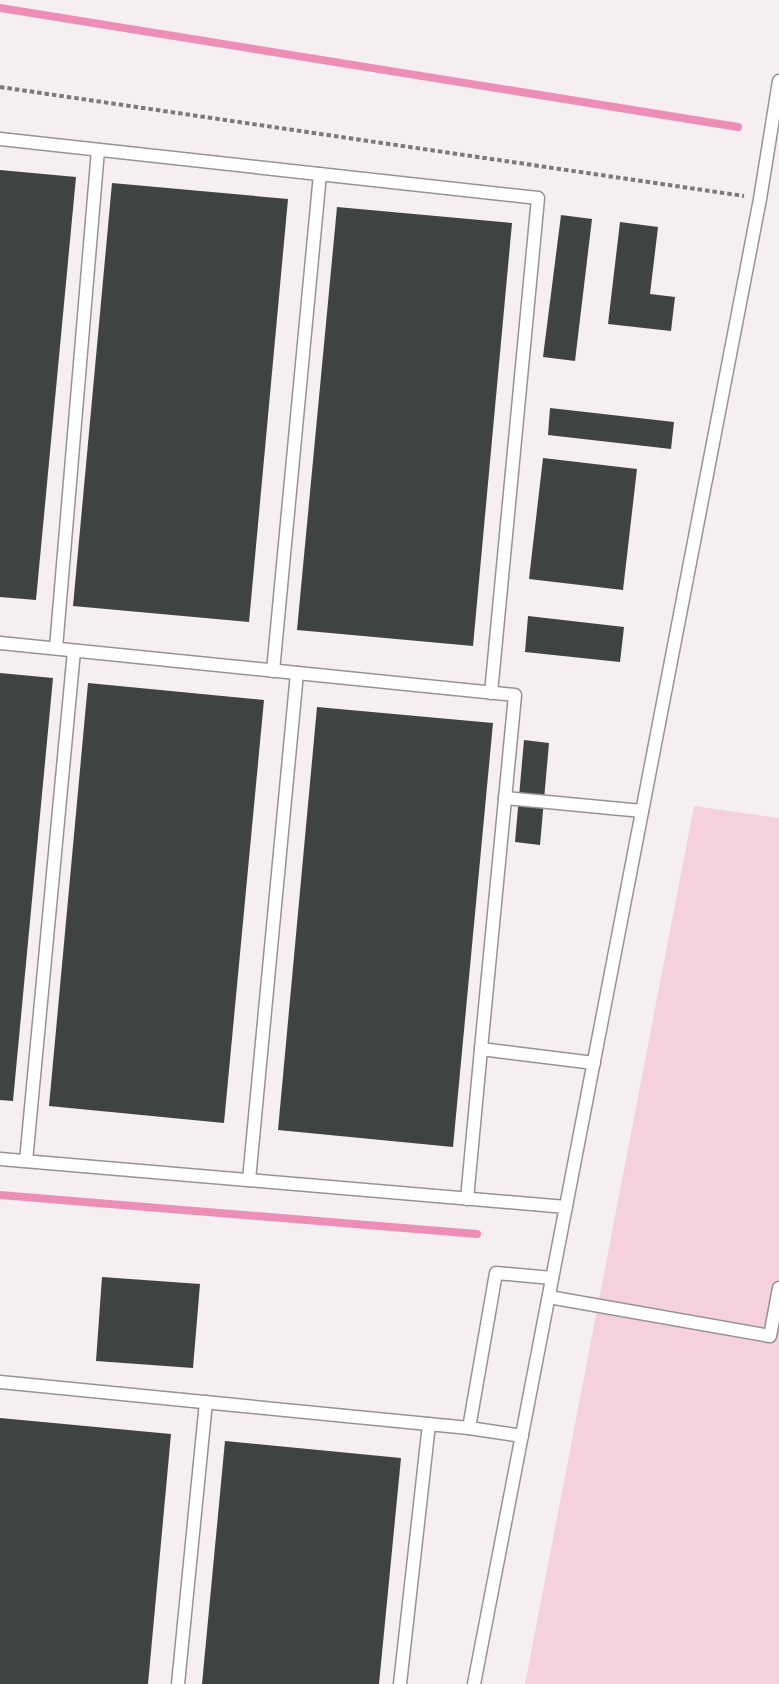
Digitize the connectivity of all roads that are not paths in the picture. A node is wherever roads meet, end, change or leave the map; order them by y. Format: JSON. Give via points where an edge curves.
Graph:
{"nodes":[{"id":1,"x":779,"y":81,"type":"edge"},
{"id":2,"x":0,"y":139,"type":"edge"},
{"id":3,"x":98,"y":150,"type":"junction"},
{"id":4,"x":320,"y":174,"type":"junction"},
{"id":5,"x":0,"y":643,"type":"edge"},
{"id":6,"x":56,"y":648,"type":"junction"},
{"id":7,"x":75,"y":651,"type":"junction"},
{"id":8,"x":273,"y":671,"type":"junction"},
{"id":9,"x":297,"y":673,"type":"junction"},
{"id":10,"x":491,"y":693,"type":"junction"},
{"id":11,"x":505,"y":798,"type":"junction"},
{"id":12,"x":642,"y":811,"type":"junction"},
{"id":13,"x":481,"y":1049,"type":"junction"},
{"id":14,"x":594,"y":1063,"type":"junction"},
{"id":15,"x":0,"y":1159,"type":"edge"},
{"id":16,"x":26,"y":1161,"type":"junction"},
{"id":17,"x":249,"y":1180,"type":"junction"},
{"id":18,"x":467,"y":1199,"type":"junction"},
{"id":19,"x":566,"y":1207,"type":"junction"},
{"id":20,"x":552,"y":1278,"type":"junction"},
{"id":21,"x":779,"y":1288,"type":"edge"},
{"id":22,"x":549,"y":1297,"type":"junction"},
{"id":23,"x":0,"y":1382,"type":"edge"},
{"id":24,"x":206,"y":1402,"type":"junction"},
{"id":25,"x":429,"y":1424,"type":"junction"},
{"id":26,"x":469,"y":1428,"type":"junction"},
{"id":27,"x":522,"y":1436,"type":"junction"},
{"id":28,"x":178,"y":1684,"type":"edge"},
{"id":29,"x":400,"y":1684,"type":"edge"},
{"id":30,"x":474,"y":1684,"type":"edge"}],
"edges":[{"from":1,"to":12,"type":"lane","via":[[760,199]]},
{"from":2,"to":3,"type":"lane"},
{"from":3,"to":4,"type":"lane"},
{"from":3,"to":6,"type":"lane"},
{"from":4,"to":8,"type":"lane"},
{"from":4,"to":10,"type":"lane","via":[[538,198]]},
{"from":5,"to":6,"type":"lane"},
{"from":6,"to":7,"type":"lane"},
{"from":7,"to":8,"type":"lane"},
{"from":7,"to":16,"type":"lane"},
{"from":8,"to":9,"type":"lane"},
{"from":9,"to":10,"type":"lane"},
{"from":9,"to":17,"type":"lane"},
{"from":10,"to":11,"type":"lane","via":[[515,695]]},
{"from":11,"to":12,"type":"lane"},
{"from":11,"to":13,"type":"lane"},
{"from":12,"to":14,"type":"lane"},
{"from":13,"to":14,"type":"lane"},
{"from":13,"to":18,"type":"lane"},
{"from":14,"to":19,"type":"lane"},
{"from":15,"to":16,"type":"lane"},
{"from":16,"to":17,"type":"lane"},
{"from":17,"to":18,"type":"lane"},
{"from":18,"to":19,"type":"lane"},
{"from":19,"to":20,"type":"lane"},
{"from":20,"to":22,"type":"lane"},
{"from":20,"to":26,"type":"lane","via":[[496,1273]]},
{"from":21,"to":22,"type":"lane","via":[[770,1336]]},
{"from":22,"to":27,"type":"lane"},
{"from":23,"to":24,"type":"lane"},
{"from":24,"to":25,"type":"lane"},
{"from":24,"to":28,"type":"lane"},
{"from":25,"to":26,"type":"lane"},
{"from":25,"to":29,"type":"lane"},
{"from":26,"to":27,"type":"lane"},
{"from":27,"to":30,"type":"lane"}]}
